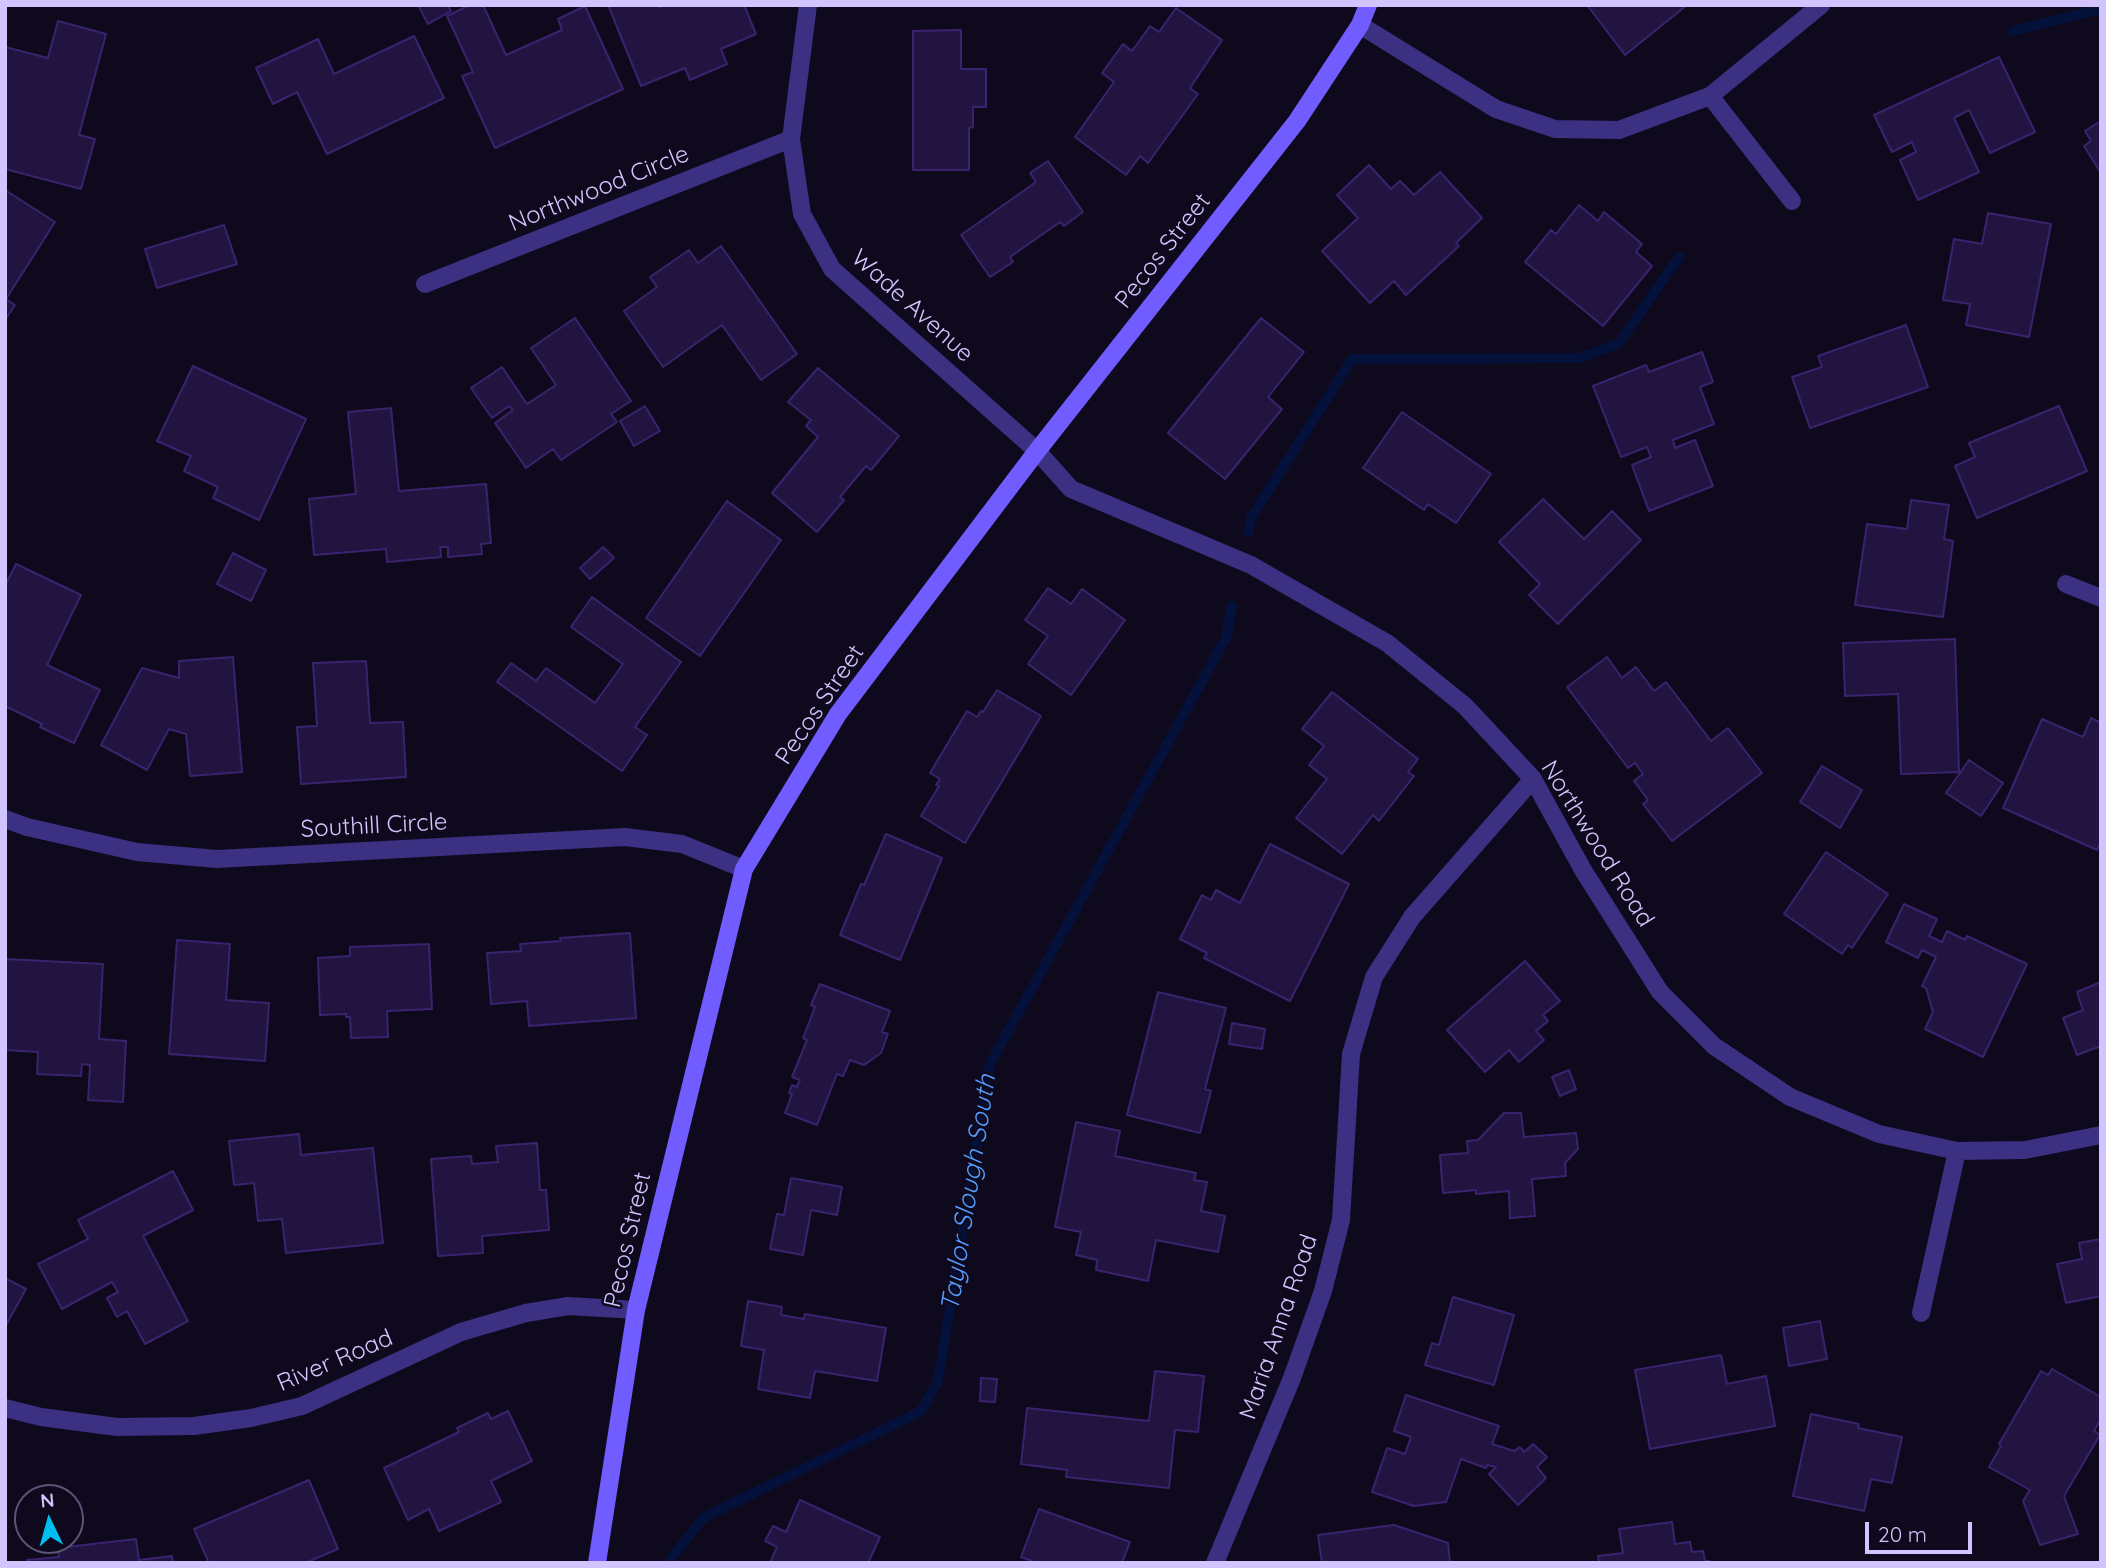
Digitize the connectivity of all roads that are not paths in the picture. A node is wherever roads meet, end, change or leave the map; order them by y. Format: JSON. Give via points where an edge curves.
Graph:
{"nodes":[{"id":1,"x":808,"y":5,"type":"edge"},
{"id":2,"x":1368,"y":5,"type":"edge"},
{"id":3,"x":1821,"y":5,"type":"edge"},
{"id":4,"x":1360,"y":25,"type":"junction"},
{"id":5,"x":1710,"y":96,"type":"junction"},
{"id":6,"x":791,"y":139,"type":"junction"},
{"id":7,"x":1792,"y":201,"type":"dead end"},
{"id":8,"x":425,"y":284,"type":"dead end"},
{"id":9,"x":1037,"y":451,"type":"junction"},
{"id":10,"x":2066,"y":584,"type":"dead end"},
{"id":11,"x":2101,"y":598,"type":"edge"},
{"id":12,"x":1533,"y":779,"type":"junction"},
{"id":13,"x":5,"y":819,"type":"edge"},
{"id":14,"x":744,"y":869,"type":"junction"},
{"id":15,"x":2101,"y":1135,"type":"edge"},
{"id":16,"x":1957,"y":1151,"type":"junction"},
{"id":17,"x":636,"y":1310,"type":"junction"},
{"id":18,"x":1922,"y":1312,"type":"dead end"},
{"id":19,"x":5,"y":1408,"type":"edge"},
{"id":20,"x":597,"y":1563,"type":"edge"},
{"id":21,"x":1215,"y":1563,"type":"edge"}],
"edges":[{"from":1,"to":6,"type":"street","name":"Wade Avenue"},
{"from":2,"to":4,"type":"street","name":"Pecos Street"},
{"from":3,"to":5,"type":"street"},
{"from":4,"to":5,"type":"street","via":[[1496,109],[1555,129],[1619,130]]},
{"from":4,"to":9,"type":"street","name":"Pecos Street","via":[[1297,121]]},
{"from":5,"to":7,"type":"street"},
{"from":6,"to":8,"type":"street","name":"Northwood Circle"},
{"from":6,"to":9,"type":"street","name":"Wade Avenue","via":[[802,214],[832,269]]},
{"from":9,"to":12,"type":"street","name":"Northwood Road","via":[[1071,489],[1251,565],[1387,643],[1465,706]]},
{"from":9,"to":14,"type":"street","name":"Pecos Street","via":[[838,713]]},
{"from":10,"to":11,"type":"street"},
{"from":12,"to":16,"type":"street","name":"Northwood Road","via":[[1583,870],[1660,992],[1714,1046],[1790,1097],[1880,1134]]},
{"from":12,"to":21,"type":"street","name":"Maria Anna Road","via":[[1412,918],[1374,977],[1351,1054],[1341,1220],[1323,1291]]},
{"from":13,"to":14,"type":"street","name":"Southill Circle","via":[[137,852],[217,859],[625,837],[682,844]]},
{"from":14,"to":17,"type":"street","name":"Pecos Street"},
{"from":15,"to":16,"type":"street","name":"Northwood Road","via":[[2025,1150]]},
{"from":16,"to":18,"type":"street"},
{"from":17,"to":19,"type":"street","name":"River Road","via":[[568,1306],[526,1313],[461,1332],[302,1406],[250,1418],[194,1426],[117,1427],[41,1418]]},
{"from":17,"to":20,"type":"street","name":"Pecos Street"}]}
